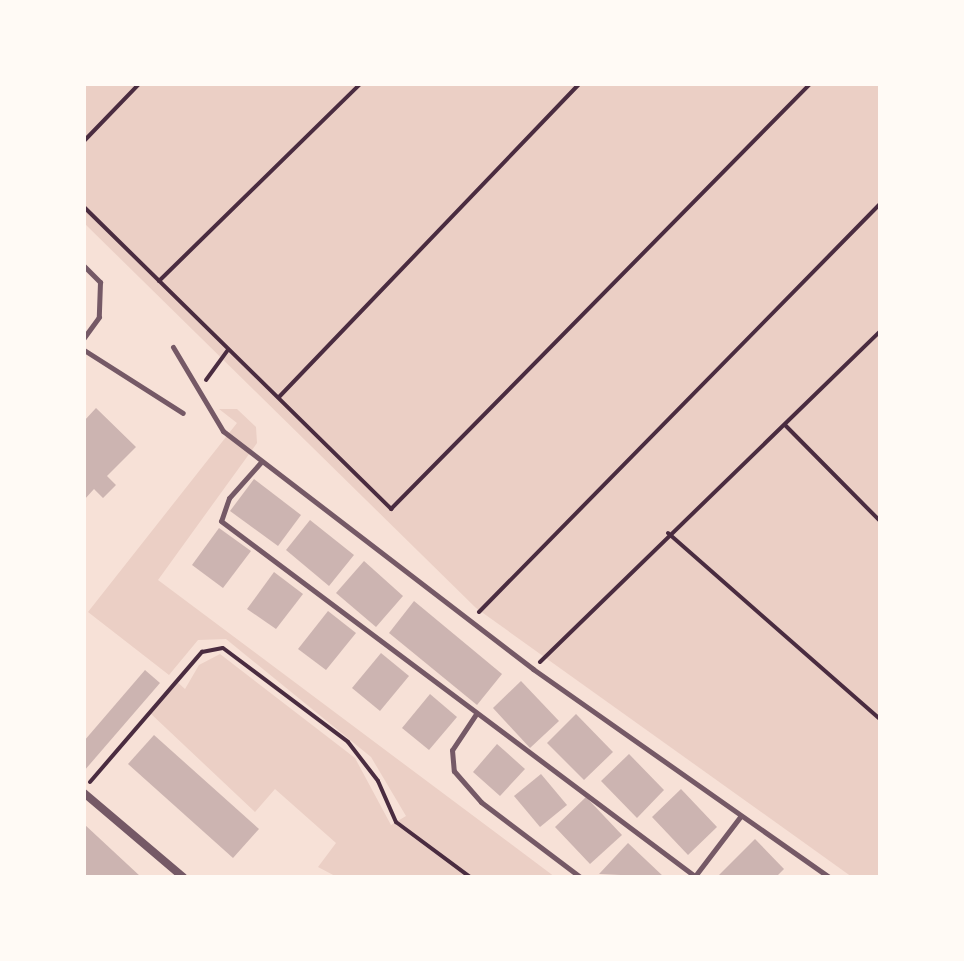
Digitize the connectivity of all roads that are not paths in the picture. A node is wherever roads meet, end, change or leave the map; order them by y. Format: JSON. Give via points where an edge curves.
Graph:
{"nodes":[{"id":1,"x":84,"y":266,"type":"edge"},
{"id":2,"x":84,"y":338,"type":"edge"},
{"id":3,"x":173,"y":347,"type":"dead end"},
{"id":4,"x":84,"y":350,"type":"edge"},
{"id":5,"x":183,"y":413,"type":"dead end"},
{"id":6,"x":261,"y":462,"type":"junction"},
{"id":7,"x":476,"y":714,"type":"junction"},
{"id":8,"x":84,"y":791,"type":"edge"},
{"id":9,"x":740,"y":817,"type":"junction"},
{"id":10,"x":183,"y":877,"type":"edge"},
{"id":11,"x":580,"y":877,"type":"edge"},
{"id":12,"x":695,"y":877,"type":"edge"},
{"id":13,"x":829,"y":877,"type":"edge"}],
"edges":[{"from":1,"to":2,"type":"lane","via":[[100,282],[99,317]]},
{"from":3,"to":6,"type":"lane","via":[[223,431]]},
{"from":4,"to":5,"type":"lane"},
{"from":6,"to":7,"type":"lane","via":[[229,498],[221,521]]},
{"from":6,"to":9,"type":"lane","via":[[469,622]]},
{"from":7,"to":11,"type":"lane","via":[[452,750],[454,771],[481,802]]},
{"from":7,"to":12,"type":"lane"},
{"from":8,"to":10,"type":"street"},
{"from":9,"to":12,"type":"lane"},
{"from":9,"to":13,"type":"lane"}]}
